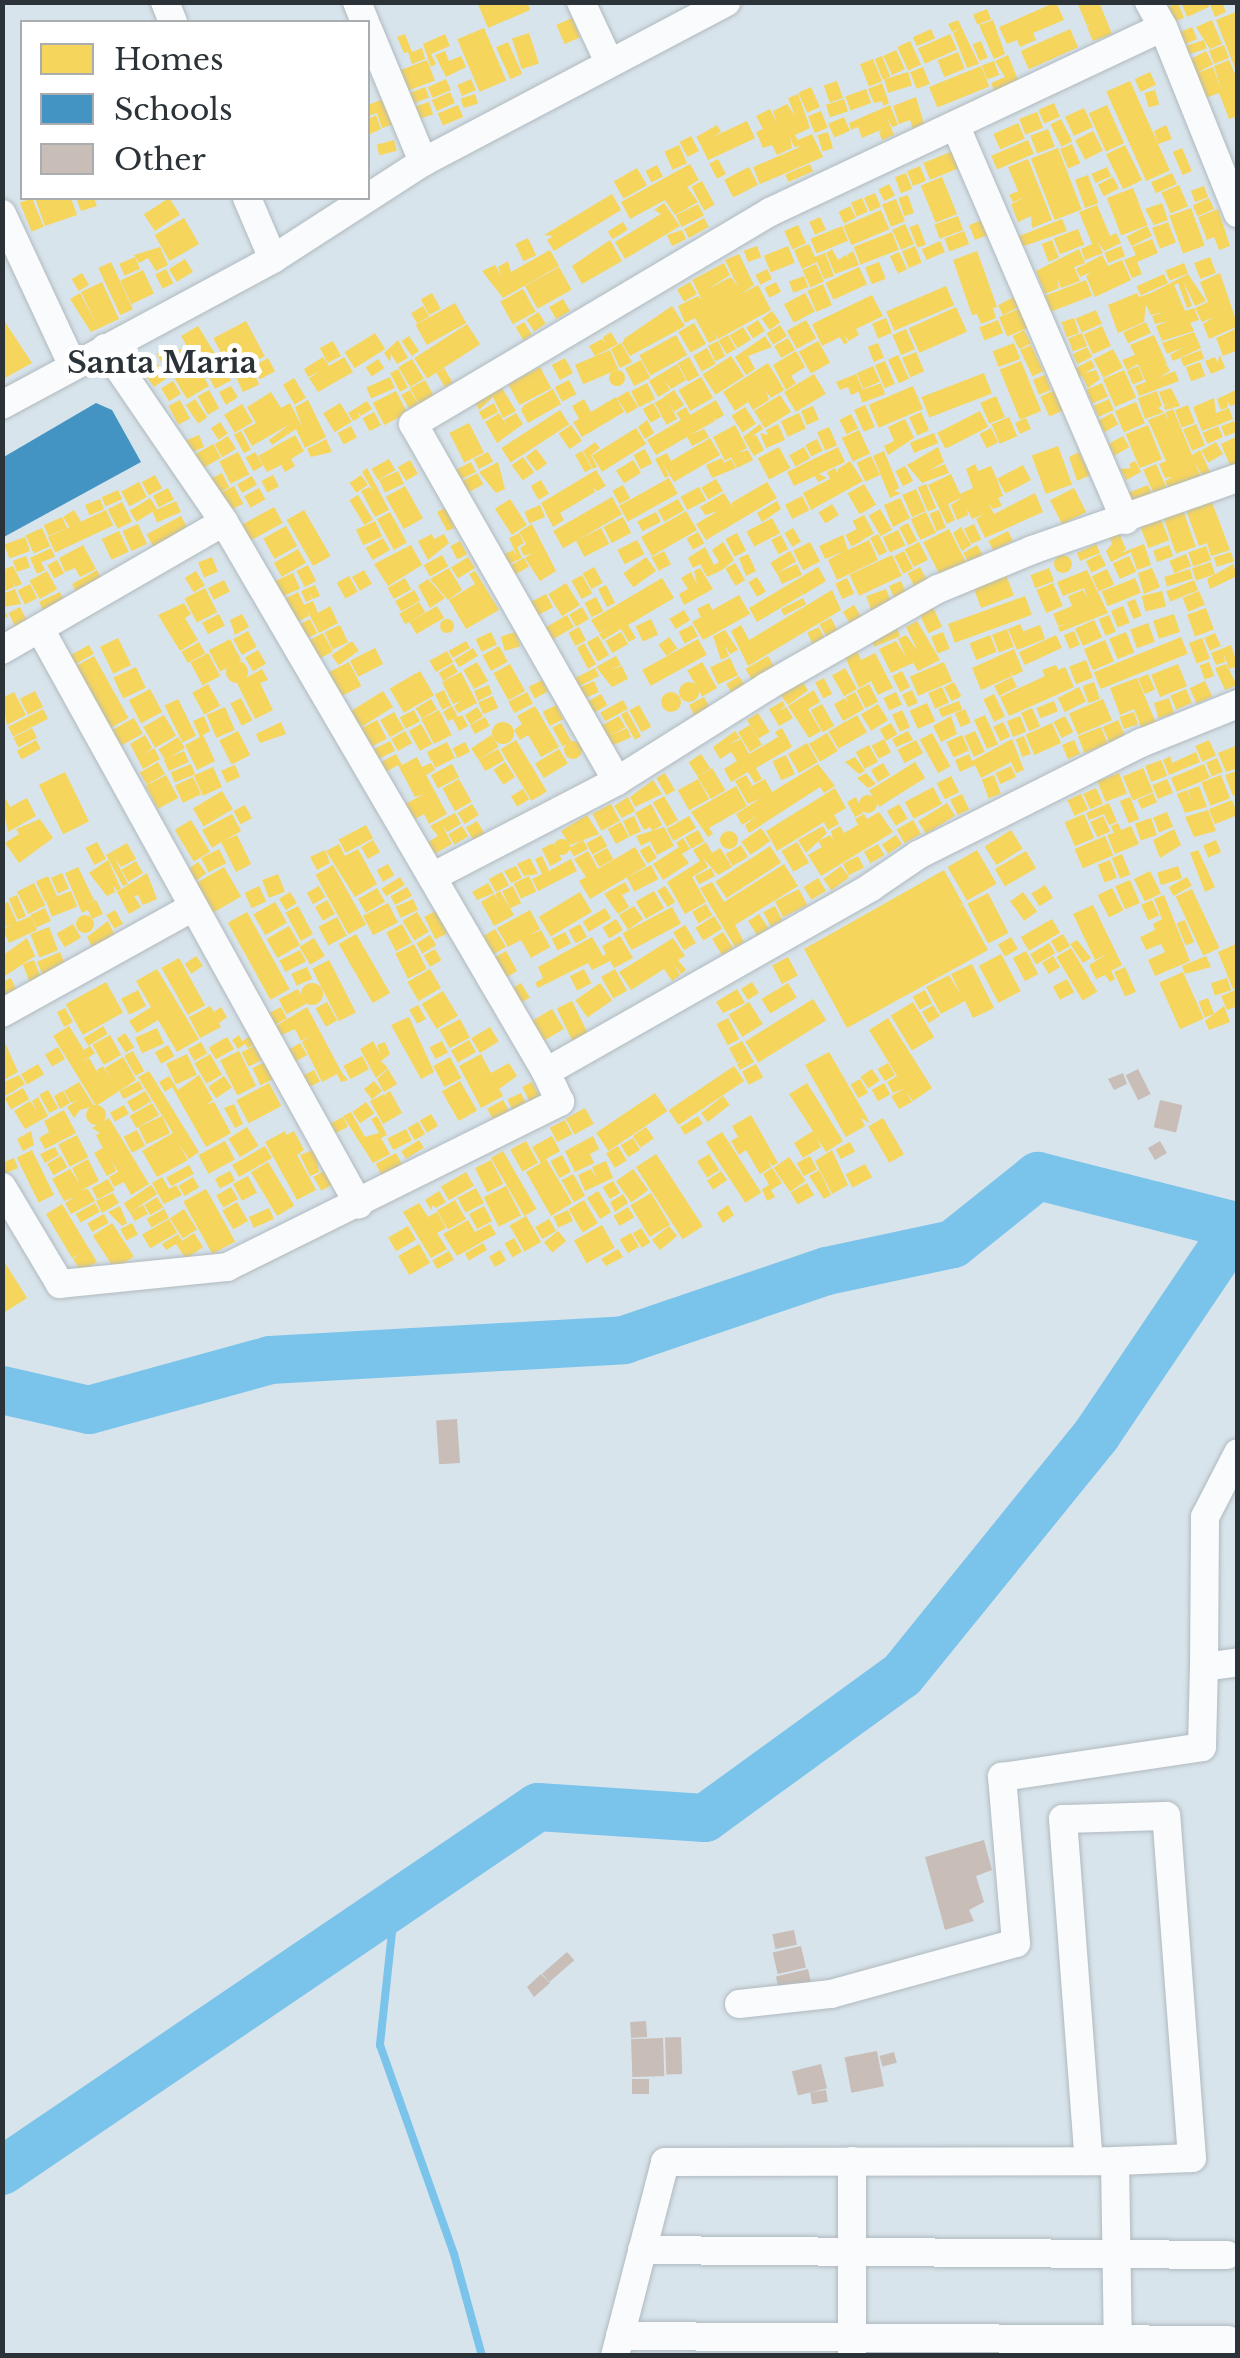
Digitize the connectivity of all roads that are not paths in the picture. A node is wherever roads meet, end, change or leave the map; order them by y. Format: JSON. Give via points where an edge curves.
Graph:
{"nodes":[{"id":1,"x":581,"y":2,"type":"edge"},
{"id":2,"x":726,"y":2,"type":"edge"},
{"id":3,"x":1156,"y":15,"type":"edge"},
{"id":4,"x":370,"y":36,"type":"edge"},
{"id":5,"x":609,"y":62,"type":"junction"},
{"id":6,"x":956,"y":127,"type":"junction"},
{"id":7,"x":423,"y":162,"type":"junction"},
{"id":8,"x":370,"y":196,"type":"edge"},
{"id":9,"x":248,"y":200,"type":"edge"},
{"id":10,"x":364,"y":200,"type":"edge"},
{"id":11,"x":2,"y":214,"type":"edge"},
{"id":12,"x":1238,"y":214,"type":"edge"},
{"id":13,"x":273,"y":259,"type":"junction"},
{"id":14,"x":105,"y":348,"type":"junction"},
{"id":15,"x":73,"y":366,"type":"junction"},
{"id":16,"x":2,"y":406,"type":"edge"},
{"id":17,"x":1238,"y":478,"type":"edge"},
{"id":18,"x":1125,"y":520,"type":"junction"},
{"id":19,"x":224,"y":522,"type":"junction"},
{"id":20,"x":40,"y":629,"type":"junction"},
{"id":21,"x":2,"y":650,"type":"edge"},
{"id":22,"x":1238,"y":704,"type":"edge"},
{"id":23,"x":617,"y":781,"type":"junction"},
{"id":24,"x":432,"y":877,"type":"junction"},
{"id":25,"x":193,"y":907,"type":"junction"},
{"id":26,"x":2,"y":1013,"type":"edge"},
{"id":27,"x":546,"y":1072,"type":"junction"},
{"id":28,"x":2,"y":1186,"type":"edge"},
{"id":29,"x":360,"y":1204,"type":"junction"},
{"id":30,"x":1238,"y":1453,"type":"edge"},
{"id":31,"x":1238,"y":1662,"type":"edge"},
{"id":32,"x":1204,"y":1667,"type":"junction"},
{"id":33,"x":739,"y":2004,"type":"dead end"},
{"id":34,"x":852,"y":2161,"type":"junction"},
{"id":35,"x":1102,"y":2161,"type":"junction"},
{"id":36,"x":642,"y":2250,"type":"junction"},
{"id":37,"x":852,"y":2252,"type":"junction"},
{"id":38,"x":1116,"y":2254,"type":"junction"},
{"id":39,"x":1227,"y":2255,"type":"dead end"},
{"id":40,"x":1228,"y":2340,"type":"dead end"},
{"id":41,"x":618,"y":2346,"type":"edge"},
{"id":42,"x":852,"y":2346,"type":"edge"},
{"id":43,"x":1118,"y":2347,"type":"edge"}],
"edges":[{"from":1,"to":5,"type":"street"},
{"from":2,"to":5,"type":"street"},
{"from":3,"to":6,"type":"street"},
{"from":3,"to":12,"type":"street"},
{"from":4,"to":7,"type":"street"},
{"from":5,"to":7,"type":"street"},
{"from":6,"to":18,"type":"street"},
{"from":6,"to":23,"type":"street","via":[[770,212],[414,424]]},
{"from":7,"to":8,"type":"street"},
{"from":9,"to":13,"type":"street"},
{"from":10,"to":13,"type":"street"},
{"from":11,"to":15,"type":"street"},
{"from":13,"to":14,"type":"street"},
{"from":14,"to":15,"type":"street"},
{"from":14,"to":19,"type":"street"},
{"from":15,"to":16,"type":"street"},
{"from":17,"to":18,"type":"street"},
{"from":18,"to":23,"type":"street","via":[[938,589]]},
{"from":19,"to":20,"type":"street"},
{"from":19,"to":24,"type":"street"},
{"from":20,"to":21,"type":"street"},
{"from":20,"to":25,"type":"street"},
{"from":22,"to":27,"type":"street","via":[[998,812]]},
{"from":23,"to":24,"type":"street"},
{"from":24,"to":27,"type":"street"},
{"from":25,"to":26,"type":"street"},
{"from":25,"to":29,"type":"street"},
{"from":27,"to":29,"type":"street","via":[[560,1102]]},
{"from":28,"to":29,"type":"street","via":[[60,1284],[227,1268]]},
{"from":30,"to":32,"type":"street","via":[[1205,1517]]},
{"from":31,"to":32,"type":"street"},
{"from":32,"to":33,"type":"street","via":[[1202,1746],[1002,1777],[1016,1943],[831,1994]]},
{"from":34,"to":35,"type":"street"},
{"from":34,"to":36,"type":"street","via":[[665,2162]]},
{"from":34,"to":37,"type":"street"},
{"from":35,"to":35,"type":"street","via":[[1192,2158],[1166,1816],[1063,1820]]},
{"from":35,"to":38,"type":"street"},
{"from":36,"to":37,"type":"street"},
{"from":36,"to":41,"type":"street"},
{"from":37,"to":38,"type":"street"},
{"from":37,"to":42,"type":"street"},
{"from":38,"to":39,"type":"street"},
{"from":38,"to":43,"type":"street"},
{"from":40,"to":43,"type":"street"},
{"from":41,"to":42,"type":"street"},
{"from":42,"to":43,"type":"street"}]}
